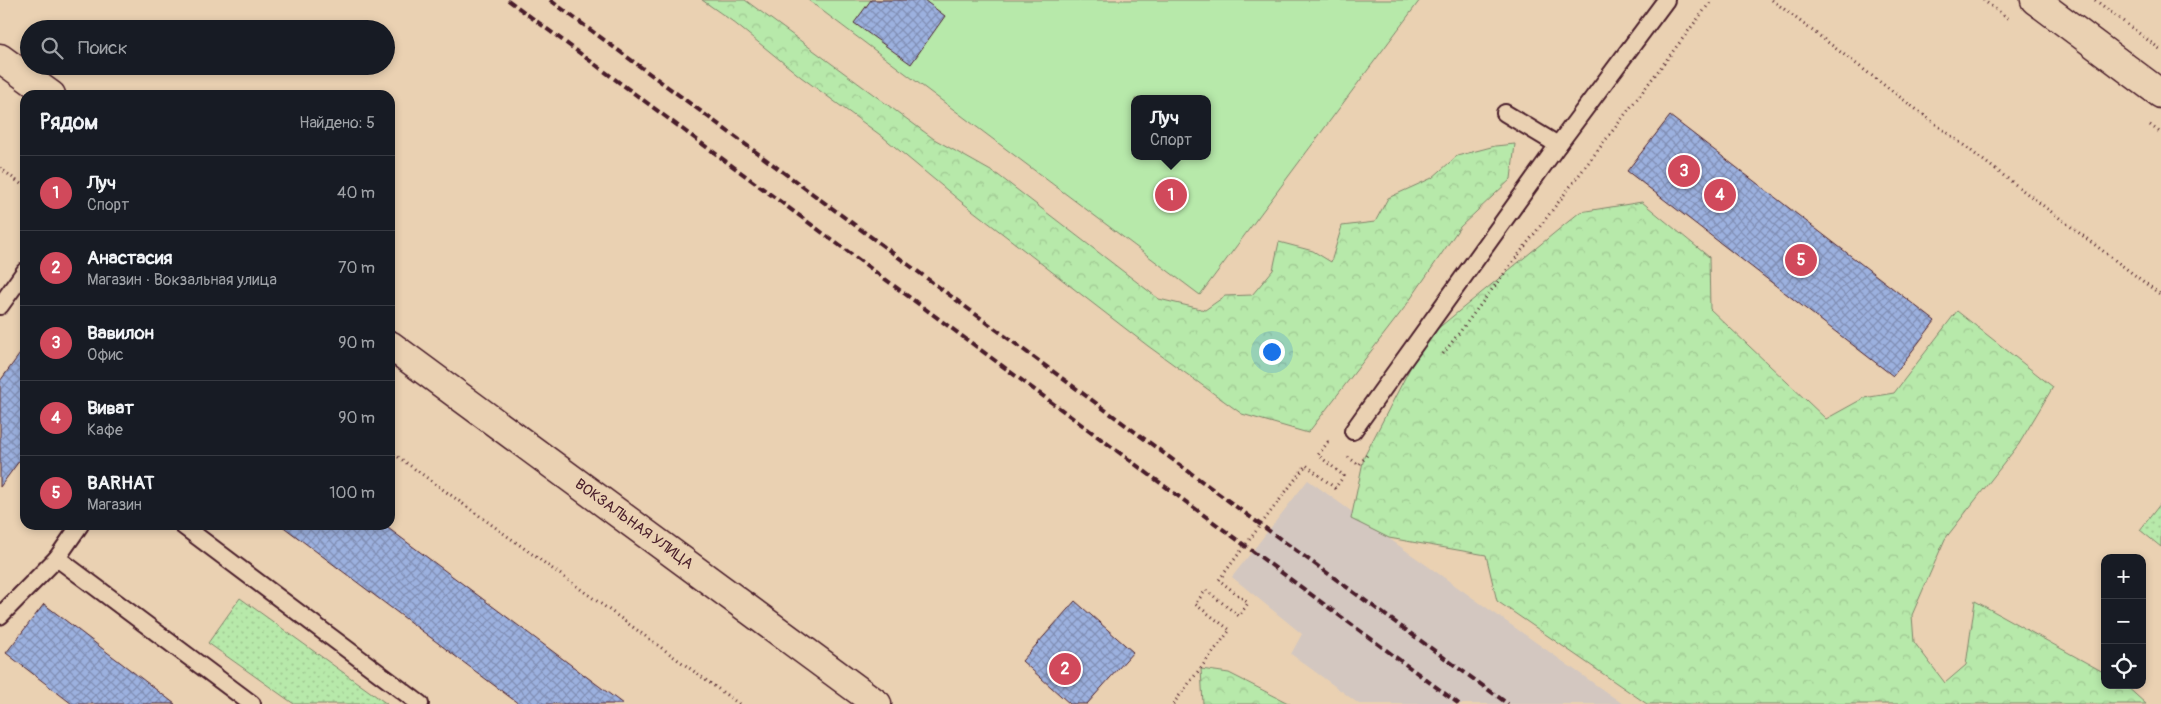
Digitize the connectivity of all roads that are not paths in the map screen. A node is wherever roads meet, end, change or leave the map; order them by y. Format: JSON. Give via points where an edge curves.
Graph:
{"nodes":[{"id":1,"x":1666,"y":0,"type":"edge"},
{"id":2,"x":2035,"y":0,"type":"edge"},
{"id":3,"x":0,"y":58,"type":"edge"},
{"id":4,"x":20,"y":73,"type":"edge"},
{"id":5,"x":23,"y":75,"type":"edge"},
{"id":6,"x":44,"y":90,"type":"edge"},
{"id":7,"x":2161,"y":94,"type":"edge"},
{"id":8,"x":1505,"y":113,"type":"dead end"},
{"id":9,"x":1558,"y":145,"type":"junction"},
{"id":10,"x":20,"y":278,"type":"edge"},
{"id":11,"x":0,"y":306,"type":"edge"},
{"id":12,"x":395,"y":349,"type":"edge"},
{"id":13,"x":1353,"y":431,"type":"dead end"},
{"id":14,"x":77,"y":530,"type":"edge"},
{"id":15,"x":189,"y":530,"type":"edge"},
{"id":16,"x":57,"y":558,"type":"junction"},
{"id":17,"x":0,"y":616,"type":"edge"},
{"id":18,"x":252,"y":704,"type":"edge"},
{"id":19,"x":420,"y":704,"type":"edge"},
{"id":20,"x":877,"y":704,"type":"edge"}],
"edges":[{"from":1,"to":9,"type":"lane"},
{"from":2,"to":7,"type":"street"},
{"from":3,"to":4,"type":"street"},
{"from":5,"to":6,"type":"street"},
{"from":8,"to":9,"type":"lane"},
{"from":9,"to":13,"type":"lane"},
{"from":10,"to":11,"type":"lane"},
{"from":12,"to":20,"type":"street","name":"ВОКЗАЛЬНАЯ УЛИЦА"},
{"from":14,"to":16,"type":"lane"},
{"from":15,"to":19,"type":"lane"},
{"from":16,"to":17,"type":"lane"},
{"from":16,"to":18,"type":"lane"}]}
